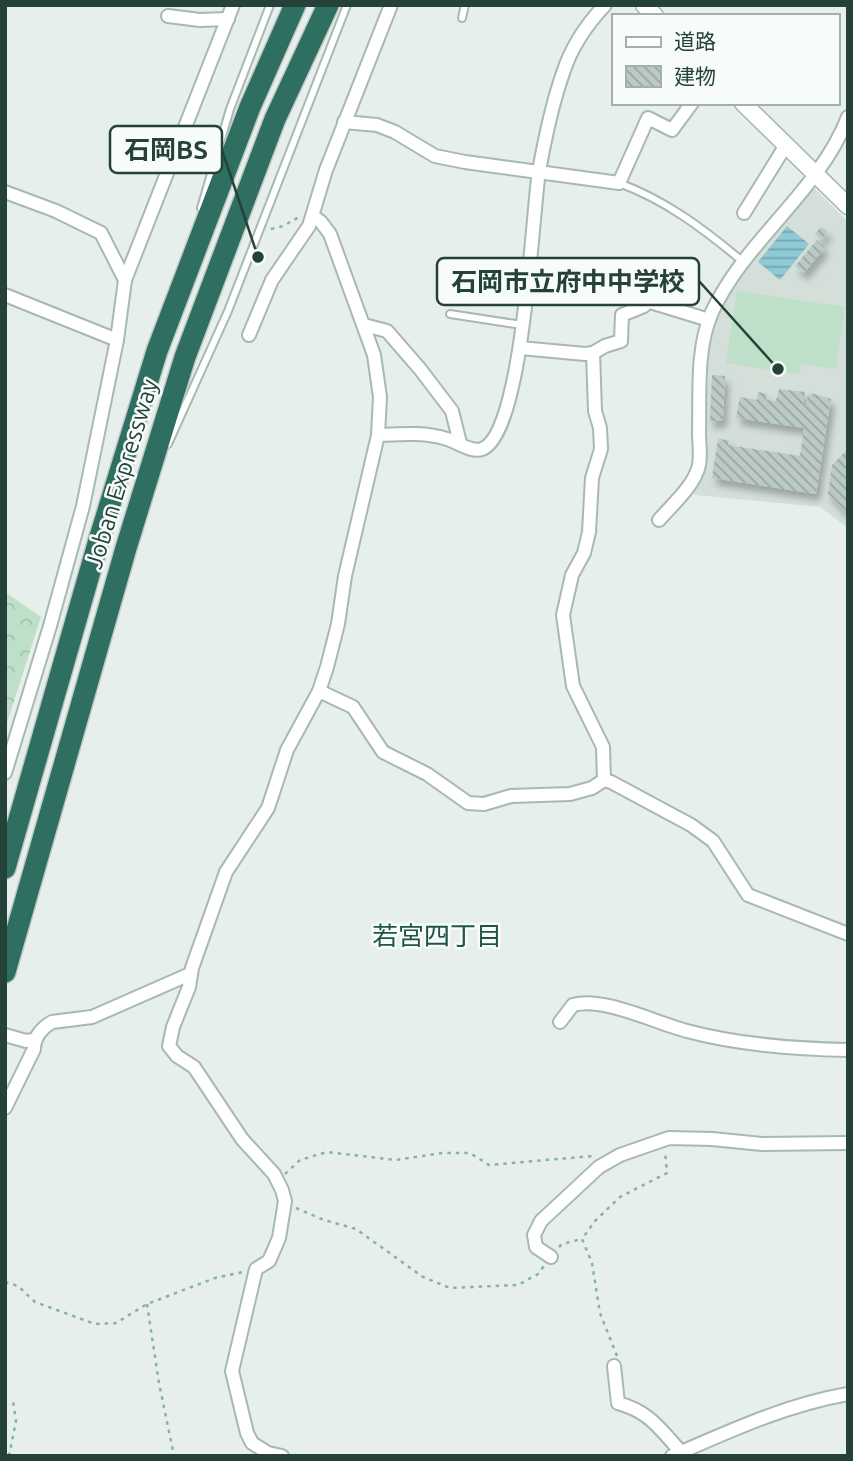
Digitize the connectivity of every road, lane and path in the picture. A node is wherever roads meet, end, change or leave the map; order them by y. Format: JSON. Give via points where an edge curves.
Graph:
{"nodes":[{"id":1,"x":233,"y":5,"type":"edge"},
{"id":2,"x":270,"y":5,"type":"edge"},
{"id":3,"x":295,"y":5,"type":"edge"},
{"id":4,"x":328,"y":5,"type":"edge"},
{"id":5,"x":346,"y":5,"type":"edge"},
{"id":6,"x":391,"y":5,"type":"edge"},
{"id":7,"x":466,"y":5,"type":"edge"},
{"id":8,"x":605,"y":5,"type":"edge"},
{"id":9,"x":168,"y":16,"type":"dead end"},
{"id":10,"x":462,"y":18,"type":"dead end"},
{"id":11,"x":228,"y":19,"type":"junction"},
{"id":12,"x":691,"y":105,"type":"edge"},
{"id":13,"x":746,"y":105,"type":"edge"},
{"id":14,"x":848,"y":117,"type":"edge"},
{"id":15,"x":344,"y":122,"type":"junction"},
{"id":16,"x":786,"y":145,"type":"junction"},
{"id":17,"x":539,"y":173,"type":"junction"},
{"id":18,"x":816,"y":174,"type":"junction"},
{"id":19,"x":619,"y":183,"type":"junction"},
{"id":20,"x":5,"y":192,"type":"edge"},
{"id":21,"x":848,"y":206,"type":"edge"},
{"id":22,"x":744,"y":213,"type":"dead end"},
{"id":23,"x":313,"y":216,"type":"junction"},
{"id":24,"x":198,"y":218,"type":"dead end"},
{"id":25,"x":270,"y":229,"type":"dead end"},
{"id":26,"x":194,"y":230,"type":"dead end"},
{"id":27,"x":742,"y":261,"type":"junction"},
{"id":28,"x":125,"y":280,"type":"junction"},
{"id":29,"x":5,"y":295,"type":"edge"},
{"id":30,"x":170,"y":314,"type":"junction"},
{"id":31,"x":450,"y":314,"type":"dead end"},
{"id":32,"x":709,"y":320,"type":"junction"},
{"id":33,"x":523,"y":325,"type":"junction"},
{"id":34,"x":364,"y":326,"type":"junction"},
{"id":35,"x":249,"y":335,"type":"dead end"},
{"id":36,"x":117,"y":340,"type":"junction"},
{"id":37,"x":520,"y":348,"type":"junction"},
{"id":38,"x":593,"y":353,"type":"junction"},
{"id":39,"x":378,"y":435,"type":"junction"},
{"id":40,"x":460,"y":443,"type":"junction"},
{"id":41,"x":167,"y":449,"type":"dead end"},
{"id":42,"x":162,"y":461,"type":"dead end"},
{"id":43,"x":659,"y":520,"type":"dead end"},
{"id":44,"x":126,"y":548,"type":"junction"},
{"id":45,"x":319,"y":691,"type":"junction"},
{"id":46,"x":5,"y":773,"type":"edge"},
{"id":47,"x":604,"y":780,"type":"junction"},
{"id":48,"x":5,"y":868,"type":"edge"},
{"id":49,"x":848,"y":934,"type":"edge"},
{"id":50,"x":5,"y":972,"type":"edge"},
{"id":51,"x":190,"y":974,"type":"junction"},
{"id":52,"x":560,"y":1022,"type":"dead end"},
{"id":53,"x":5,"y":1035,"type":"edge"},
{"id":54,"x":30,"y":1040,"type":"junction"},
{"id":55,"x":848,"y":1050,"type":"edge"},
{"id":56,"x":5,"y":1108,"type":"edge"},
{"id":57,"x":848,"y":1143,"type":"edge"},
{"id":58,"x":665,"y":1150,"type":"dead end"},
{"id":59,"x":620,"y":1155,"type":"junction"},
{"id":60,"x":278,"y":1181,"type":"junction"},
{"id":61,"x":285,"y":1201,"type":"junction"},
{"id":62,"x":582,"y":1239,"type":"junction"},
{"id":63,"x":551,"y":1257,"type":"junction"},
{"id":64,"x":256,"y":1269,"type":"junction"},
{"id":65,"x":5,"y":1282,"type":"edge"},
{"id":66,"x":148,"y":1304,"type":"junction"},
{"id":67,"x":614,"y":1366,"type":"joint"},
{"id":68,"x":848,"y":1394,"type":"edge"},
{"id":69,"x":13,"y":1401,"type":"dead end"},
{"id":70,"x":678,"y":1455,"type":"edge"},
{"id":71,"x":9,"y":1456,"type":"edge"},
{"id":72,"x":174,"y":1456,"type":"edge"},
{"id":73,"x":282,"y":1456,"type":"edge"}],
"edges":[{"from":1,"to":11,"type":"street"},
{"from":2,"to":24,"type":"lane","via":[[230,109]]},
{"from":3,"to":30,"type":"highway","name":"Joban Expressway"},
{"from":4,"to":44,"type":"highway","name":"Joban Expressway","via":[[275,119],[185,357]]},
{"from":5,"to":41,"type":"lane","via":[[233,299]]},
{"from":6,"to":15,"type":"street"},
{"from":7,"to":10,"type":"lane"},
{"from":8,"to":17,"type":"street","via":[[580,38],[564,71]]},
{"from":9,"to":11,"type":"street"},
{"from":11,"to":28,"type":"street"},
{"from":12,"to":19,"type":"street","via":[[672,130],[648,117]]},
{"from":13,"to":16,"type":"street"},
{"from":14,"to":18,"type":"street"},
{"from":15,"to":17,"type":"street","via":[[395,131],[435,156]]},
{"from":15,"to":23,"type":"street"},
{"from":16,"to":18,"type":"street"},
{"from":16,"to":22,"type":"street"},
{"from":17,"to":19,"type":"street"},
{"from":17,"to":33,"type":"street"},
{"from":18,"to":21,"type":"street"},
{"from":18,"to":27,"type":"street"},
{"from":19,"to":27,"type":"lane","via":[[674,209]]},
{"from":20,"to":28,"type":"street","via":[[101,233]]},
{"from":23,"to":25,"type":"path"},
{"from":23,"to":34,"type":"street","via":[[330,234]]},
{"from":23,"to":35,"type":"street","via":[[272,280]]},
{"from":26,"to":30,"type":"lane"},
{"from":27,"to":32,"type":"street"},
{"from":28,"to":36,"type":"street"},
{"from":29,"to":36,"type":"street"},
{"from":30,"to":48,"type":"highway","name":"Joban Expressway","via":[[99,540]]},
{"from":31,"to":33,"type":"lane"},
{"from":32,"to":38,"type":"street","via":[[648,301],[622,314],[621,341]]},
{"from":32,"to":43,"type":"street","via":[[700,380],[699,466]]},
{"from":33,"to":37,"type":"street"},
{"from":34,"to":39,"type":"street","via":[[380,397]]},
{"from":34,"to":40,"type":"street","via":[[387,331],[421,369],[452,411]]},
{"from":36,"to":46,"type":"street","via":[[83,506]]},
{"from":37,"to":38,"type":"street"},
{"from":37,"to":40,"type":"street","via":[[500,430],[481,450]]},
{"from":38,"to":47,"type":"street","via":[[601,449],[592,478],[589,532],[563,615],[573,686],[603,747]]},
{"from":39,"to":40,"type":"street","via":[[432,436]]},
{"from":39,"to":45,"type":"street","via":[[345,576],[334,646]]},
{"from":42,"to":44,"type":"lane"},
{"from":44,"to":50,"type":"highway","name":"Joban Expressway"},
{"from":45,"to":47,"type":"street","via":[[353,707],[383,752],[427,774],[468,803],[570,793]]},
{"from":45,"to":51,"type":"street","via":[[287,750],[268,808],[226,872]]},
{"from":47,"to":49,"type":"street","via":[[713,841],[748,895]]},
{"from":51,"to":54,"type":"street","via":[[92,1017],[52,1022]]},
{"from":51,"to":60,"type":"street","via":[[169,1046],[194,1067],[242,1139]]},
{"from":52,"to":55,"type":"street","via":[[573,1005],[592,1002],[688,1032],[752,1044]]},
{"from":53,"to":54,"type":"street"},
{"from":54,"to":56,"type":"street","via":[[34,1049]]},
{"from":57,"to":59,"type":"street","via":[[669,1138]]},
{"from":58,"to":62,"type":"path","via":[[667,1173],[620,1197]]},
{"from":59,"to":60,"type":"path","via":[[489,1165],[470,1153],[396,1160],[327,1152],[300,1160]]},
{"from":59,"to":63,"type":"street","via":[[599,1167],[541,1221],[534,1235],[536,1247]]},
{"from":60,"to":61,"type":"street"},
{"from":61,"to":63,"type":"path","via":[[356,1229],[423,1277],[450,1288],[518,1285],[538,1274]]},
{"from":61,"to":64,"type":"street","via":[[274,1253]]},
{"from":62,"to":63,"type":"path","via":[[562,1244]]},
{"from":62,"to":67,"type":"path","via":[[592,1263],[600,1313],[618,1354]]},
{"from":64,"to":66,"type":"path","via":[[215,1278]]},
{"from":64,"to":73,"type":"street","via":[[232,1371],[252,1443]]},
{"from":65,"to":66,"type":"path","via":[[18,1286],[35,1302],[94,1324],[116,1323]]},
{"from":66,"to":72,"type":"path"},
{"from":67,"to":70,"type":"street","via":[[618,1403],[638,1409]]},
{"from":68,"to":70,"type":"street","via":[[797,1405]]},
{"from":69,"to":71,"type":"path","via":[[16,1420]]}]}
